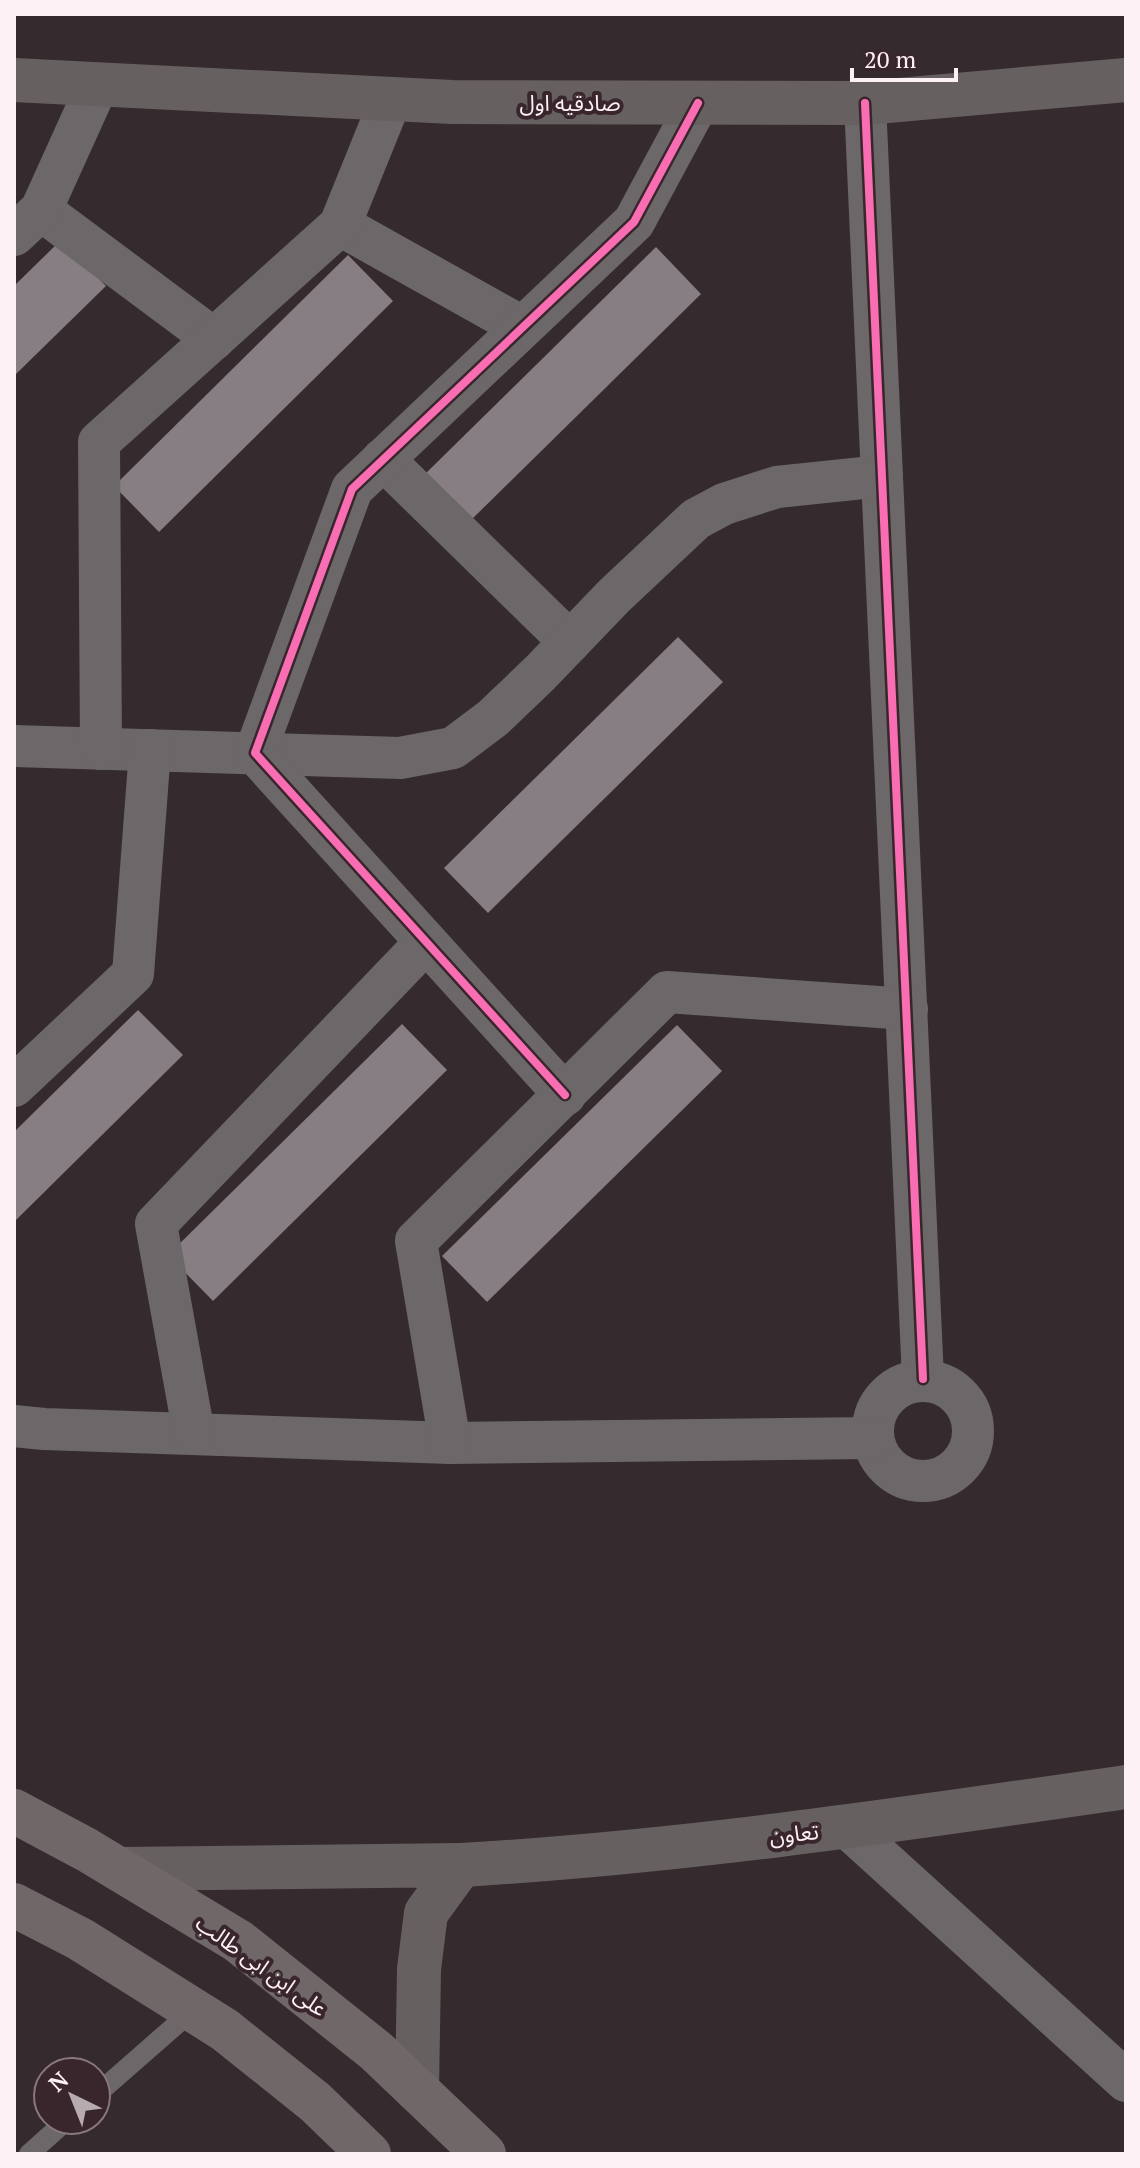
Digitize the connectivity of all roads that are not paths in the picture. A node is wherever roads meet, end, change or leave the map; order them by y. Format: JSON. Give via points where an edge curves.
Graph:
{"nodes":[{"id":1,"x":14,"y":80,"type":"edge"},
{"id":2,"x":1126,"y":80,"type":"edge"},
{"id":3,"x":98,"y":84,"type":"junction"},
{"id":4,"x":391,"y":99,"type":"junction"},
{"id":5,"x":698,"y":103,"type":"junction"},
{"id":6,"x":865,"y":103,"type":"junction"},
{"id":7,"x":28,"y":223,"type":"edge"},
{"id":8,"x":340,"y":225,"type":"junction"},
{"id":9,"x":522,"y":327,"type":"junction"},
{"id":10,"x":214,"y":339,"type":"junction"},
{"id":11,"x":383,"y":459,"type":"junction"},
{"id":12,"x":882,"y":476,"type":"junction"},
{"id":13,"x":570,"y":642,"type":"junction"},
{"id":14,"x":14,"y":746,"type":"edge"},
{"id":15,"x":101,"y":749,"type":"junction"},
{"id":16,"x":150,"y":750,"type":"junction"},
{"id":17,"x":255,"y":753,"type":"junction"},
{"id":18,"x":426,"y":942,"type":"junction"},
{"id":19,"x":907,"y":1009,"type":"junction"},
{"id":20,"x":14,"y":1086,"type":"edge"},
{"id":21,"x":565,"y":1095,"type":"junction"},
{"id":22,"x":923,"y":1379,"type":"junction"},
{"id":23,"x":14,"y":1426,"type":"edge"},
{"id":24,"x":194,"y":1434,"type":"junction"},
{"id":25,"x":873,"y":1438,"type":"junction"},
{"id":26,"x":450,"y":1443,"type":"junction"},
{"id":27,"x":1126,"y":1787,"type":"edge"},
{"id":28,"x":14,"y":1811,"type":"edge"},
{"id":29,"x":848,"y":1828,"type":"junction"},
{"id":30,"x":461,"y":1865,"type":"junction"},
{"id":31,"x":119,"y":1869,"type":"junction"},
{"id":32,"x":14,"y":1905,"type":"edge"},
{"id":33,"x":193,"y":2010,"type":"junction"},
{"id":34,"x":112,"y":2081,"type":"edge"},
{"id":35,"x":1126,"y":2081,"type":"edge"},
{"id":36,"x":417,"y":2090,"type":"junction"},
{"id":37,"x":49,"y":2136,"type":"edge"},
{"id":38,"x":29,"y":2154,"type":"edge"},
{"id":39,"x":369,"y":2154,"type":"edge"},
{"id":40,"x":484,"y":2154,"type":"edge"}],
"edges":[{"from":1,"to":3,"type":"street","name":"صادقیه اول"},
{"from":2,"to":6,"type":"street","name":"صادقیه اول"},
{"from":3,"to":4,"type":"street","name":"صادقیه اول"},
{"from":3,"to":7,"type":"street"},
{"from":4,"to":5,"type":"street","name":"صادقیه اول"},
{"from":4,"to":8,"type":"street"},
{"from":5,"to":6,"type":"street","name":"صادقیه اول"},
{"from":5,"to":9,"type":"street","via":[[634,222]]},
{"from":6,"to":12,"type":"street"},
{"from":7,"to":10,"type":"street"},
{"from":8,"to":9,"type":"street"},
{"from":8,"to":10,"type":"street"},
{"from":9,"to":11,"type":"street"},
{"from":10,"to":15,"type":"street","via":[[99,442]]},
{"from":11,"to":13,"type":"street"},
{"from":11,"to":17,"type":"street","via":[[352,489]]},
{"from":12,"to":13,"type":"street","via":[[777,487],[724,504],[696,519]]},
{"from":12,"to":19,"type":"street"},
{"from":13,"to":17,"type":"street","via":[[493,718],[453,748],[400,758]]},
{"from":14,"to":15,"type":"street"},
{"from":15,"to":16,"type":"street"},
{"from":16,"to":17,"type":"street"},
{"from":16,"to":20,"type":"street","via":[[133,974]]},
{"from":17,"to":18,"type":"street"},
{"from":18,"to":21,"type":"street"},
{"from":18,"to":24,"type":"street","via":[[156,1224]]},
{"from":19,"to":21,"type":"street","via":[[667,992]]},
{"from":19,"to":22,"type":"street"},
{"from":21,"to":26,"type":"street","via":[[416,1241]]},
{"from":22,"to":25,"type":"street","via":[[890,1392],[877,1410]]},
{"from":22,"to":25,"type":"street","via":[[949,1386],[965,1403],[974,1422],[963,1462],[948,1476],[928,1483],[903,1479],[881,1460]]},
{"from":23,"to":24,"type":"street"},
{"from":24,"to":26,"type":"street"},
{"from":25,"to":26,"type":"street"},
{"from":27,"to":29,"type":"street","name":"تعاون"},
{"from":28,"to":31,"type":"main road","name":"علی ابن ابی طالب"},
{"from":29,"to":30,"type":"street","name":"تعاون"},
{"from":29,"to":35,"type":"street"},
{"from":30,"to":31,"type":"street","name":"تعاون"},
{"from":30,"to":36,"type":"street","via":[[426,1913],[419,1969]]},
{"from":31,"to":36,"type":"main road","name":"علی ابن ابی طالب","via":[[238,1941]]},
{"from":32,"to":33,"type":"main road","via":[[80,1939]]},
{"from":33,"to":34,"type":"lane"},
{"from":33,"to":39,"type":"main road","via":[[315,2102]]},
{"from":36,"to":40,"type":"main road","name":"علی ابن ابی طالب"},
{"from":37,"to":38,"type":"lane"}]}
